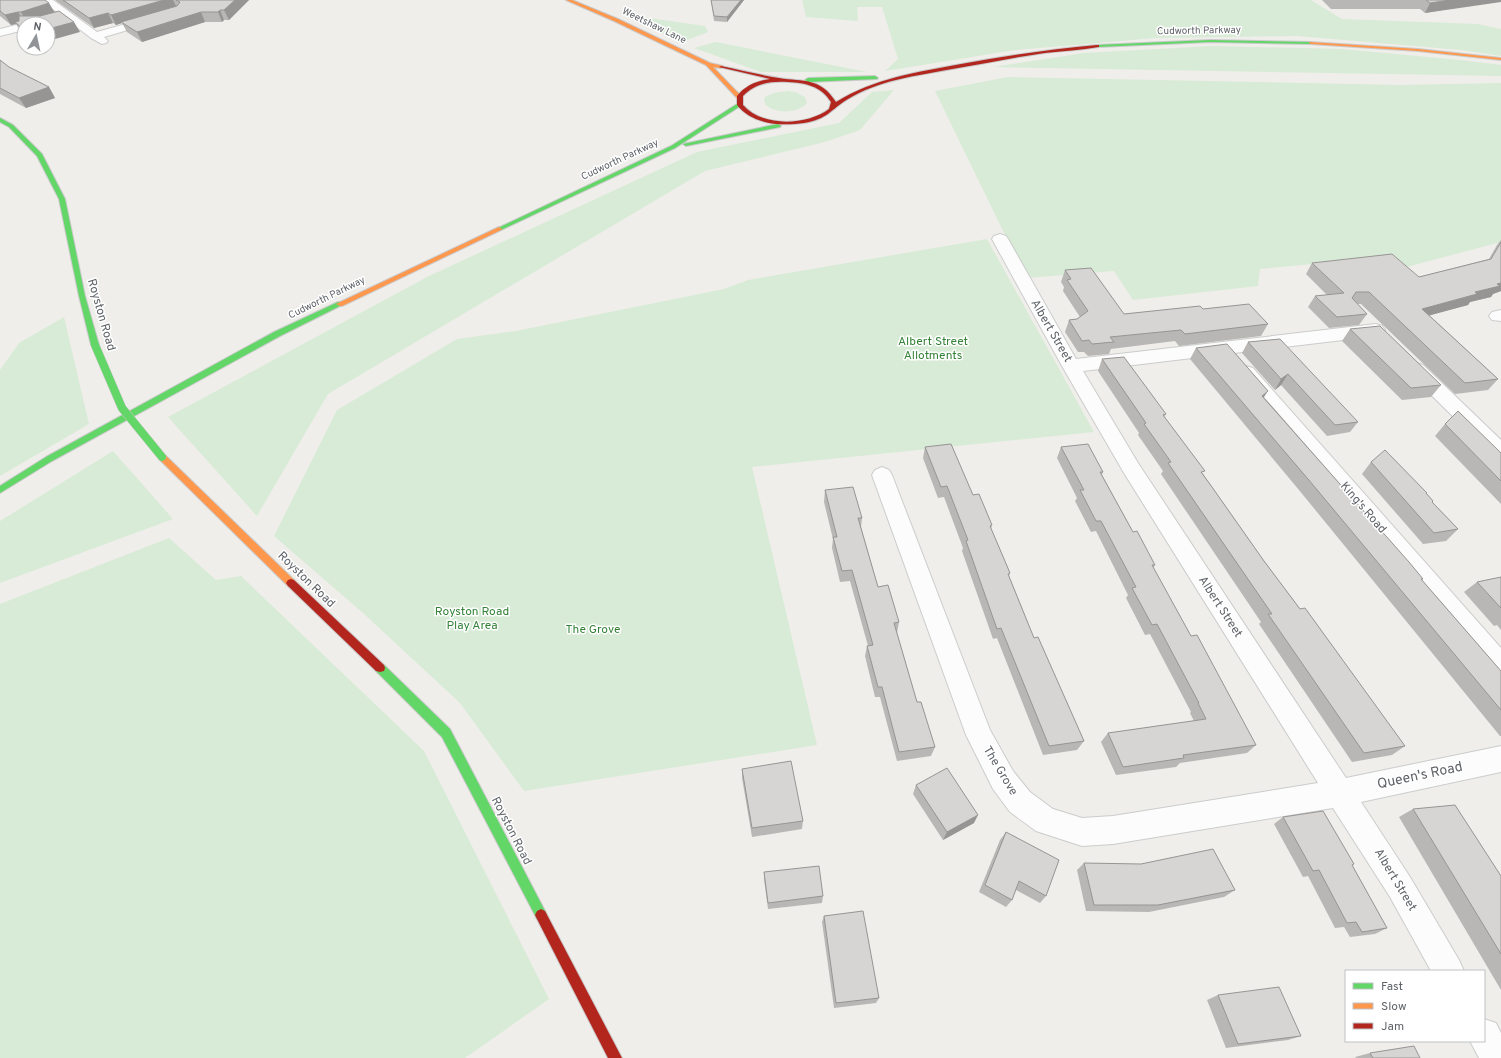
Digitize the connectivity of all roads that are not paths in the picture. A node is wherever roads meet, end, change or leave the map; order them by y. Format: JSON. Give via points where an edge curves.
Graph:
{"nodes":[{"id":1,"x":46,"y":0,"type":"edge"},
{"id":2,"x":568,"y":0,"type":"edge"},
{"id":3,"x":67,"y":15,"type":"junction"},
{"id":4,"x":162,"y":16,"type":"edge"},
{"id":5,"x":56,"y":18,"type":"edge"},
{"id":6,"x":16,"y":28,"type":"edge"},
{"id":7,"x":0,"y":33,"type":"edge"},
{"id":8,"x":1501,"y":59,"type":"edge"},
{"id":9,"x":708,"y":64,"type":"junction"},
{"id":10,"x":899,"y":77,"type":"junction"},
{"id":11,"x":780,"y":80,"type":"junction"},
{"id":12,"x":796,"y":80,"type":"junction"},
{"id":13,"x":739,"y":101,"type":"junction"},
{"id":14,"x":833,"y":106,"type":"junction"},
{"id":15,"x":0,"y":120,"type":"edge"},
{"id":16,"x":802,"y":122,"type":"junction"},
{"id":17,"x":673,"y":147,"type":"junction"},
{"id":18,"x":1000,"y":240,"type":"dead end"},
{"id":19,"x":1360,"y":314,"type":"edge"},
{"id":20,"x":1226,"y":348,"type":"junction"},
{"id":21,"x":1404,"y":357,"type":"edge"},
{"id":22,"x":1071,"y":366,"type":"junction"},
{"id":23,"x":1501,"y":452,"type":"edge"},
{"id":24,"x":882,"y":475,"type":"dead end"},
{"id":25,"x":0,"y":490,"type":"edge"},
{"id":26,"x":1501,"y":666,"type":"edge"},
{"id":27,"x":1501,"y":759,"type":"edge"},
{"id":28,"x":1340,"y":793,"type":"junction"},
{"id":29,"x":1447,"y":970,"type":"edge"},
{"id":30,"x":615,"y":1058,"type":"edge"}],
"edges":[{"from":1,"to":3,"type":"street"},
{"from":2,"to":9,"type":"main road","name":"Weetshaw Lane"},
{"from":3,"to":4,"type":"street","via":[[98,38]]},
{"from":3,"to":5,"type":"street"},
{"from":6,"to":7,"type":"street"},
{"from":8,"to":10,"type":"main road","name":"Cudworth Parkway","via":[[1332,43],[1167,42],[1055,51]]},
{"from":9,"to":11,"type":"main road","name":"Weetshaw Lane"},
{"from":9,"to":13,"type":"main road","name":"Weetshaw Lane"},
{"from":10,"to":12,"type":"main road","name":"Cudworth Parkway"},
{"from":10,"to":14,"type":"main road","name":"Cudworth Parkway","via":[[864,86]]},
{"from":11,"to":12,"type":"main road","name":"Cudworth Parkway"},
{"from":11,"to":13,"type":"main road","name":"Cudworth Parkway","via":[[753,85],[744,91]]},
{"from":12,"to":14,"type":"main road","name":"Cudworth Parkway","via":[[821,87],[830,93],[834,99]]},
{"from":13,"to":16,"type":"main road","name":"Cudworth Parkway","via":[[744,112],[755,118],[769,122]]},
{"from":13,"to":17,"type":"main road","name":"Cudworth Parkway"},
{"from":14,"to":16,"type":"main road","name":"Cudworth Parkway","via":[[817,119]]},
{"from":15,"to":30,"type":"main road","name":"Royston Road","bridge":true,"via":[[11,126],[40,155],[62,199],[95,345],[122,408],[162,457],[446,733]]},
{"from":16,"to":17,"type":"main road","name":"Cudworth Parkway"},
{"from":17,"to":25,"type":"main road","name":"Cudworth Parkway","via":[[277,334],[49,459]]},
{"from":18,"to":22,"type":"street","name":"Albert Street"},
{"from":19,"to":20,"type":"street","via":[[1382,335]]},
{"from":20,"to":22,"type":"street"},
{"from":20,"to":26,"type":"street","name":"King's Road"},
{"from":21,"to":23,"type":"street"},
{"from":22,"to":28,"type":"street","name":"Albert Street","via":[[1131,468]]},
{"from":24,"to":28,"type":"street","name":"The Grove","via":[[979,735],[1003,780],[1020,802],[1046,821],[1082,832],[1113,830]]},
{"from":27,"to":28,"type":"street","name":"Queen's Road"},
{"from":28,"to":29,"type":"street","name":"Albert Street","via":[[1400,887]]}]}
